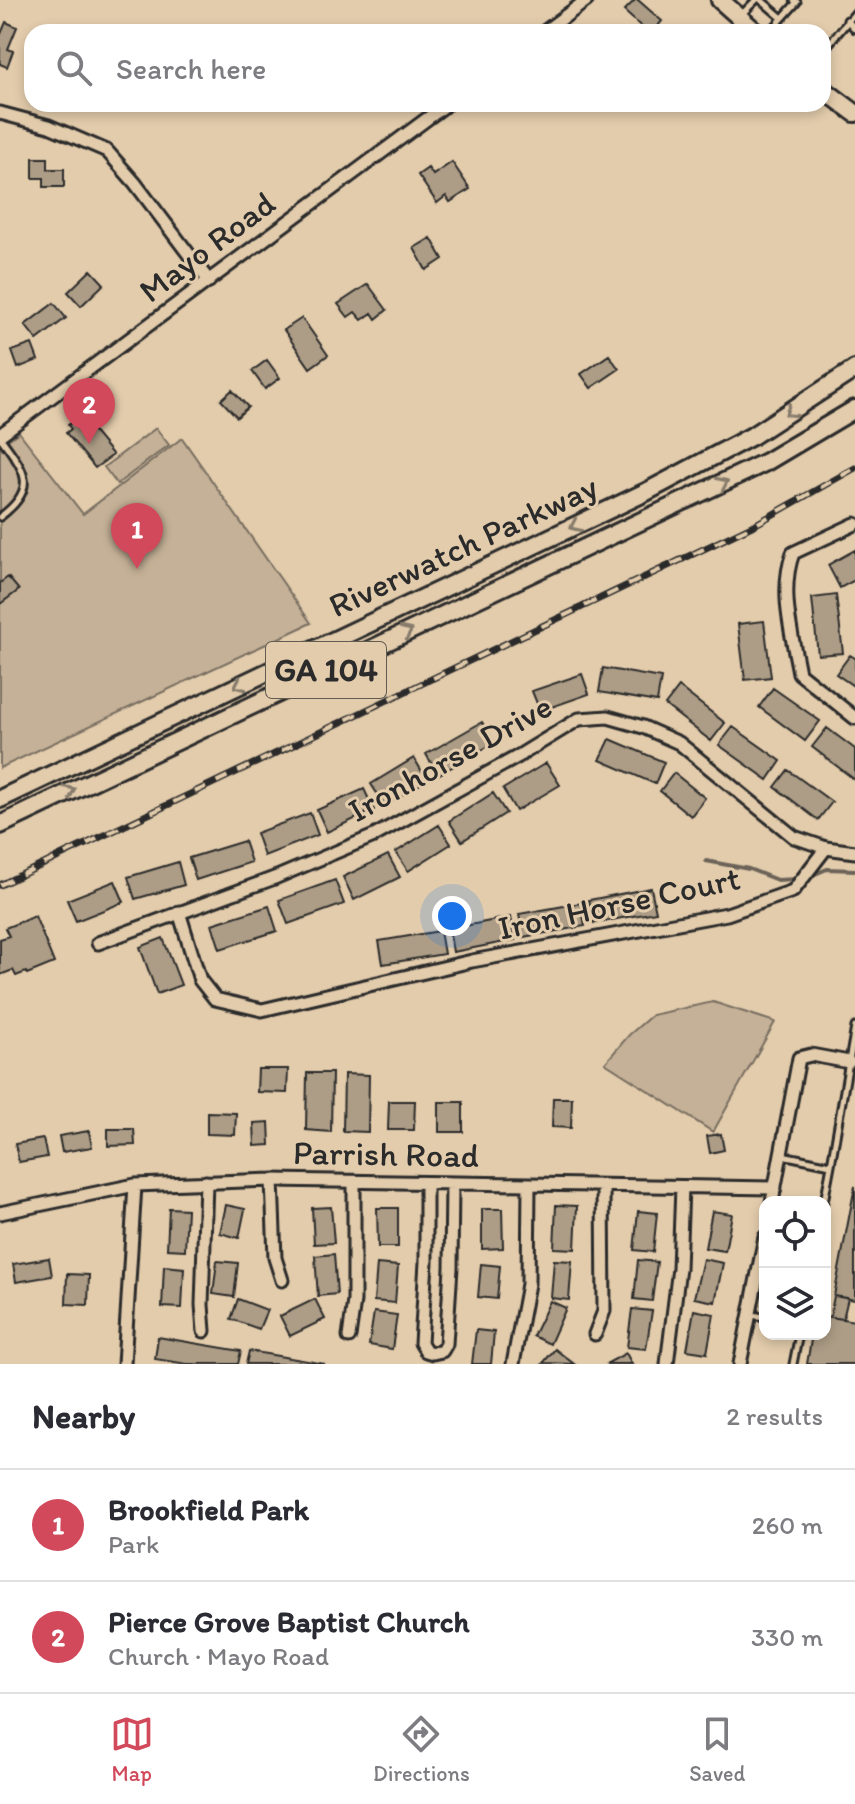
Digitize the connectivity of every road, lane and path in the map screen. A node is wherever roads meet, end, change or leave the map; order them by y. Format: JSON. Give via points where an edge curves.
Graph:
{"nodes":[{"id":1,"x":587,"y":0,"type":"edge"},
{"id":2,"x":720,"y":0,"type":"edge"},
{"id":3,"x":758,"y":0,"type":"edge"},
{"id":4,"x":794,"y":0,"type":"edge"},
{"id":5,"x":855,"y":13,"type":"edge"},
{"id":6,"x":739,"y":17,"type":"junction"},
{"id":7,"x":782,"y":18,"type":"junction"},
{"id":8,"x":847,"y":20,"type":"junction"},
{"id":9,"x":555,"y":24,"type":"edge"},
{"id":10,"x":747,"y":24,"type":"edge"},
{"id":11,"x":777,"y":24,"type":"edge"},
{"id":12,"x":855,"y":29,"type":"edge"},
{"id":13,"x":831,"y":41,"type":"edge"},
{"id":14,"x":831,"y":95,"type":"edge"},
{"id":15,"x":436,"y":112,"type":"edge"},
{"id":16,"x":0,"y":113,"type":"edge"},
{"id":17,"x":855,"y":113,"type":"edge"},
{"id":18,"x":209,"y":281,"type":"junction"},
{"id":19,"x":855,"y":369,"type":"edge"},
{"id":20,"x":855,"y":409,"type":"edge"},
{"id":21,"x":0,"y":436,"type":"edge"},
{"id":22,"x":0,"y":517,"type":"edge"},
{"id":23,"x":855,"y":524,"type":"edge"},
{"id":24,"x":855,"y":718,"type":"edge"},
{"id":25,"x":0,"y":799,"type":"edge"},
{"id":26,"x":0,"y":825,"type":"edge"},
{"id":27,"x":826,"y":848,"type":"junction"},
{"id":28,"x":855,"y":852,"type":"edge"},
{"id":29,"x":179,"y":912,"type":"junction"},
{"id":30,"x":98,"y":943,"type":"dead end"},
{"id":31,"x":855,"y":1027,"type":"edge"},
{"id":32,"x":854,"y":1035,"type":"edge"},
{"id":33,"x":849,"y":1062,"type":"junction"},
{"id":34,"x":781,"y":1155,"type":"junction"},
{"id":35,"x":831,"y":1165,"type":"junction"},
{"id":36,"x":272,"y":1180,"type":"junction"},
{"id":37,"x":206,"y":1182,"type":"junction"},
{"id":38,"x":354,"y":1182,"type":"junction"},
{"id":39,"x":426,"y":1184,"type":"junction"},
{"id":40,"x":452,"y":1184,"type":"junction"},
{"id":41,"x":135,"y":1185,"type":"junction"},
{"id":42,"x":529,"y":1185,"type":"junction"},
{"id":43,"x":603,"y":1186,"type":"junction"},
{"id":44,"x":682,"y":1187,"type":"junction"},
{"id":45,"x":775,"y":1188,"type":"junction"},
{"id":46,"x":773,"y":1196,"type":"edge"},
{"id":47,"x":825,"y":1196,"type":"edge"},
{"id":48,"x":0,"y":1213,"type":"edge"},
{"id":49,"x":759,"y":1268,"type":"edge"},
{"id":50,"x":282,"y":1280,"type":"dead end"},
{"id":51,"x":750,"y":1315,"type":"junction"},
{"id":52,"x":759,"y":1316,"type":"edge"},
{"id":53,"x":204,"y":1331,"type":"dead end"},
{"id":54,"x":595,"y":1334,"type":"dead end"},
{"id":55,"x":349,"y":1337,"type":"dead end"},
{"id":56,"x":798,"y":1340,"type":"edge"},
{"id":57,"x":124,"y":1364,"type":"edge"},
{"id":58,"x":513,"y":1364,"type":"edge"},
{"id":59,"x":667,"y":1364,"type":"edge"},
{"id":60,"x":740,"y":1364,"type":"edge"},
{"id":61,"x":793,"y":1364,"type":"edge"}],
"edges":[{"from":1,"to":9,"type":"street"},
{"from":2,"to":6,"type":"main road"},
{"from":3,"to":6,"type":"lane"},
{"from":3,"to":7,"type":"lane"},
{"from":4,"to":7,"type":"lane"},
{"from":5,"to":8,"type":"lane"},
{"from":6,"to":10,"type":"main road"},
{"from":7,"to":11,"type":"lane"},
{"from":8,"to":12,"type":"lane"},
{"from":8,"to":13,"type":"lane"},
{"from":14,"to":17,"type":"main road"},
{"from":15,"to":18,"type":"street","name":"Mayo Road"},
{"from":16,"to":18,"type":"street","via":[[60,130],[107,151]]},
{"from":18,"to":21,"type":"street","name":"Mayo Road"},
{"from":19,"to":25,"type":"main road","name":"Riverwatch Parkway","number":"GA 104","one_way":true,"via":[[752,436],[646,492]]},
{"from":26,"to":20,"type":"main road","name":"Riverwatch Parkway","number":"GA 104","one_way":true,"via":[[766,462]]},
{"from":21,"to":22,"type":"lane","via":[[25,476],[22,494]]},
{"from":23,"to":24,"type":"street","via":[[793,553],[786,570],[799,673]]},
{"from":27,"to":28,"type":"street","name":"Ironhorse Drive"},
{"from":27,"to":29,"type":"street","name":"Ironhorse Drive","via":[[794,837],[679,743],[608,717],[579,719],[374,836]]},
{"from":27,"to":29,"type":"street","name":"Iron Horse Court","via":[[793,891],[727,914],[472,961],[262,1010],[215,999],[200,980]]},
{"from":29,"to":30,"type":"street","name":"Ironhorse Drive"},
{"from":31,"to":32,"type":"lane"},
{"from":32,"to":33,"type":"lane"},
{"from":33,"to":34,"type":"street","via":[[799,1058]]},
{"from":33,"to":35,"type":"lane"},
{"from":34,"to":35,"type":"lane"},
{"from":34,"to":45,"type":"street"},
{"from":35,"to":47,"type":"lane"},
{"from":36,"to":37,"type":"street","name":"Parrish Road"},
{"from":36,"to":38,"type":"street","name":"Parrish Road"},
{"from":36,"to":50,"type":"street","via":[[275,1258]]},
{"from":37,"to":41,"type":"street","name":"Parrish Road"},
{"from":37,"to":53,"type":"street"},
{"from":38,"to":39,"type":"street","name":"Parrish Road"},
{"from":38,"to":55,"type":"street"},
{"from":39,"to":40,"type":"street","name":"Parrish Road"},
{"from":39,"to":40,"type":"street","via":[[421,1343],[433,1353],[446,1344]]},
{"from":40,"to":42,"type":"street","name":"Parrish Road"},
{"from":41,"to":48,"type":"street","name":"Parrish Road"},
{"from":41,"to":57,"type":"street"},
{"from":42,"to":43,"type":"street","name":"Parrish Road"},
{"from":42,"to":58,"type":"street","via":[[528,1284]]},
{"from":43,"to":44,"type":"street","name":"Parrish Road"},
{"from":43,"to":54,"type":"street","via":[[604,1311]]},
{"from":44,"to":45,"type":"street","name":"Parrish Road"},
{"from":44,"to":59,"type":"street"},
{"from":45,"to":46,"type":"street"},
{"from":49,"to":51,"type":"street"},
{"from":51,"to":52,"type":"lane"},
{"from":51,"to":60,"type":"street"},
{"from":56,"to":61,"type":"lane"}]}
